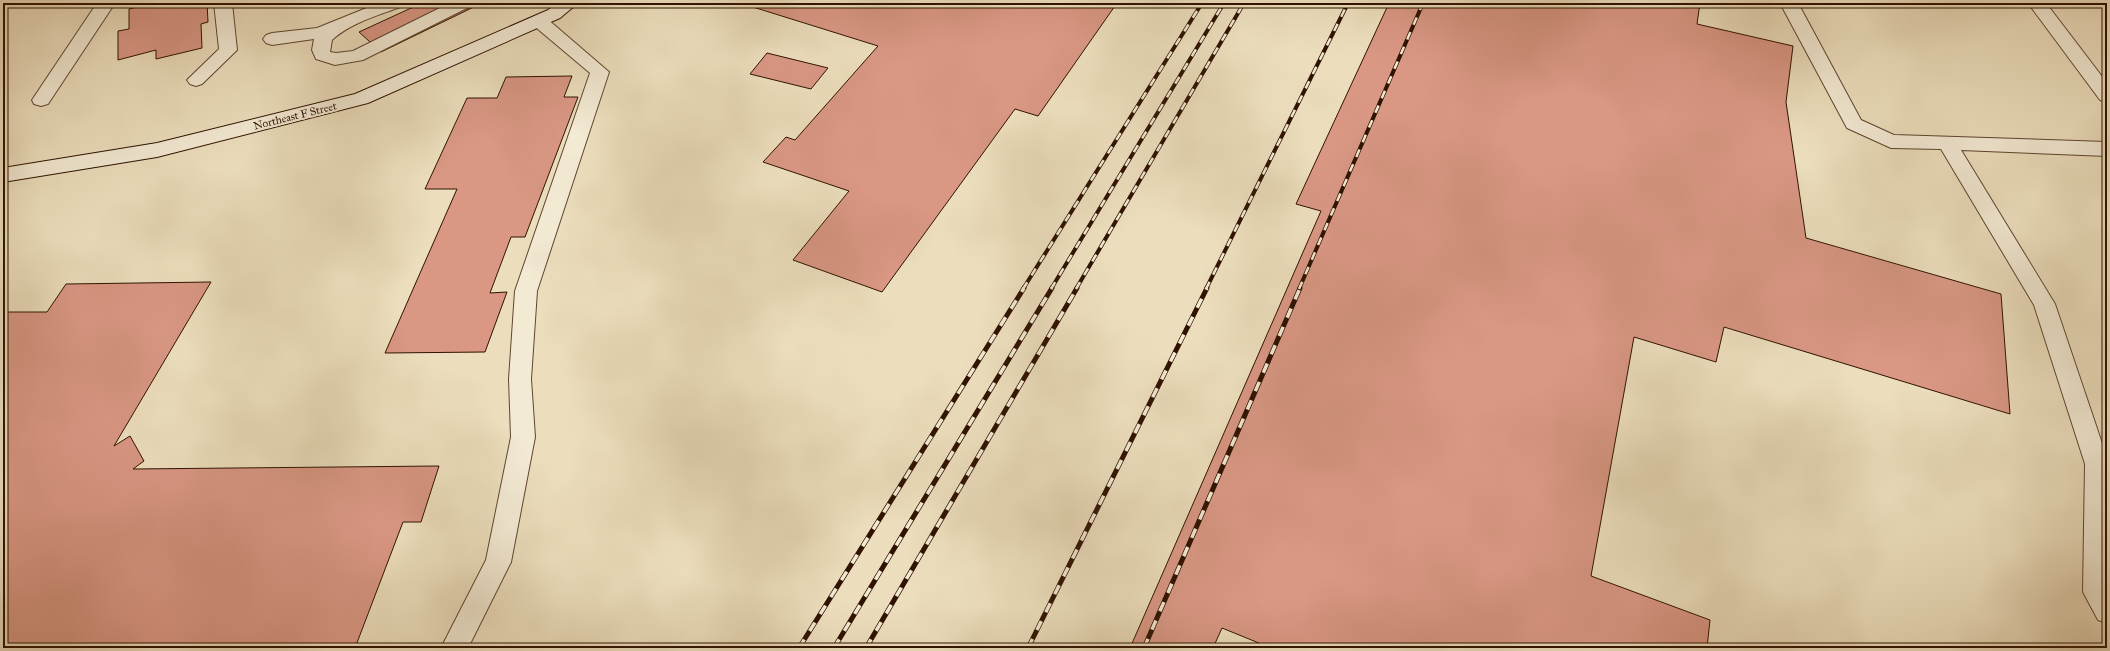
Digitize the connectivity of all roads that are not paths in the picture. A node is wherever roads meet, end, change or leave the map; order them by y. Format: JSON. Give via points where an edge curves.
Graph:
{"nodes":[{"id":1,"x":106,"y":3,"type":"edge"},
{"id":2,"x":222,"y":3,"type":"edge"},
{"id":3,"x":394,"y":3,"type":"edge"},
{"id":4,"x":463,"y":3,"type":"edge"},
{"id":5,"x":569,"y":3,"type":"edge"},
{"id":6,"x":1789,"y":3,"type":"edge"},
{"id":7,"x":2037,"y":3,"type":"edge"},
{"id":8,"x":539,"y":21,"type":"junction"},
{"id":9,"x":338,"y":27,"type":"junction"},
{"id":10,"x":272,"y":39,"type":"dead end"},
{"id":11,"x":196,"y":80,"type":"dead end"},
{"id":12,"x":2107,"y":96,"type":"edge"},
{"id":13,"x":41,"y":100,"type":"dead end"},
{"id":14,"x":1947,"y":143,"type":"junction"},
{"id":15,"x":2107,"y":149,"type":"edge"},
{"id":16,"x":3,"y":175,"type":"edge"},
{"id":17,"x":2102,"y":489,"type":"edge"},
{"id":18,"x":2107,"y":610,"type":"edge"},
{"id":19,"x":454,"y":648,"type":"edge"}],
"edges":[{"from":1,"to":13,"type":"main road"},
{"from":2,"to":11,"type":"main road","via":[[228,50]]},
{"from":3,"to":9,"type":"main road"},
{"from":4,"to":9,"type":"main road","via":[[357,56],[335,58],[322,55],[320,45],[325,36]]},
{"from":5,"to":8,"type":"main road","name":"Northeast F Street"},
{"from":6,"to":14,"type":"main road","via":[[1854,124],[1891,140]]},
{"from":7,"to":12,"type":"main road"},
{"from":8,"to":16,"type":"main road","name":"Northeast F Street","via":[[361,99],[156,150]]},
{"from":8,"to":19,"type":"main road","via":[[600,72],[526,291],[520,379],[523,437],[498,562]]},
{"from":9,"to":10,"type":"main road","via":[[319,33]]},
{"from":14,"to":15,"type":"main road"},
{"from":14,"to":17,"type":"main road","via":[[2044,304],[2097,464]]},
{"from":17,"to":18,"type":"main road","via":[[2096,592]]}]}
